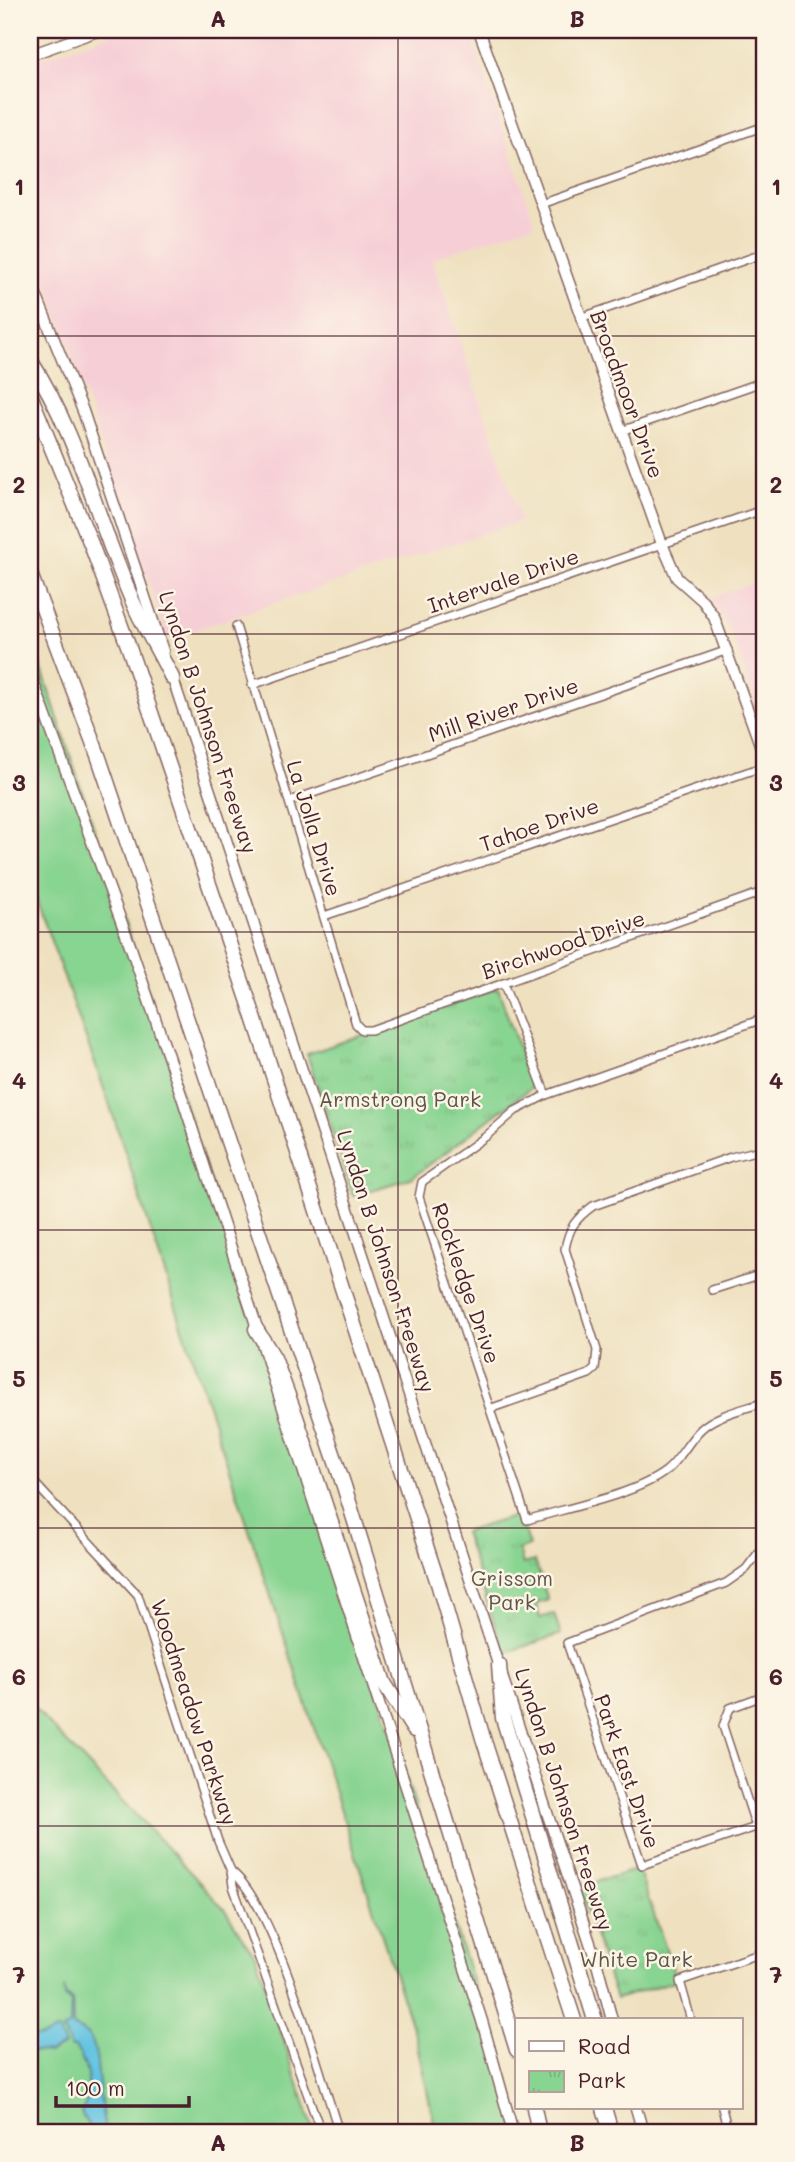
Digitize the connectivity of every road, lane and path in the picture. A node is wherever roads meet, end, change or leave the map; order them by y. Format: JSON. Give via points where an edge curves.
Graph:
{"nodes":[{"id":1,"x":479,"y":30,"type":"edge"},
{"id":2,"x":93,"y":31,"type":"edge"},
{"id":3,"x":30,"y":55,"type":"edge"},
{"id":4,"x":765,"y":126,"type":"edge"},
{"id":5,"x":541,"y":204,"type":"junction"},
{"id":6,"x":765,"y":253,"type":"edge"},
{"id":7,"x":30,"y":280,"type":"edge"},
{"id":8,"x":580,"y":318,"type":"junction"},
{"id":9,"x":30,"y":360,"type":"edge"},
{"id":10,"x":765,"y":381,"type":"edge"},
{"id":11,"x":30,"y":395,"type":"edge"},
{"id":12,"x":621,"y":431,"type":"junction"},
{"id":13,"x":765,"y":509,"type":"edge"},
{"id":14,"x":662,"y":544,"type":"junction"},
{"id":15,"x":30,"y":574,"type":"edge"},
{"id":16,"x":236,"y":626,"type":"dead end"},
{"id":17,"x":728,"y":650,"type":"junction"},
{"id":18,"x":30,"y":673,"type":"edge"},
{"id":19,"x":172,"y":678,"type":"junction"},
{"id":20,"x":252,"y":685,"type":"junction"},
{"id":21,"x":765,"y":758,"type":"edge"},
{"id":22,"x":765,"y":766,"type":"edge"},
{"id":23,"x":290,"y":801,"type":"junction"},
{"id":24,"x":765,"y":891,"type":"edge"},
{"id":25,"x":324,"y":916,"type":"junction"},
{"id":26,"x":503,"y":983,"type":"junction"},
{"id":27,"x":765,"y":1018,"type":"edge"},
{"id":28,"x":371,"y":1030,"type":"joint"},
{"id":29,"x":546,"y":1095,"type":"junction"},
{"id":30,"x":765,"y":1149,"type":"edge"},
{"id":31,"x":765,"y":1273,"type":"edge"},
{"id":32,"x":712,"y":1290,"type":"dead end"},
{"id":33,"x":256,"y":1329,"type":"junction"},
{"id":34,"x":765,"y":1402,"type":"edge"},
{"id":35,"x":492,"y":1408,"type":"junction"},
{"id":36,"x":30,"y":1478,"type":"edge"},
{"id":37,"x":765,"y":1544,"type":"edge"},
{"id":38,"x":499,"y":1665,"type":"junction"},
{"id":39,"x":765,"y":1695,"type":"edge"},
{"id":40,"x":424,"y":1745,"type":"junction"},
{"id":41,"x":765,"y":1824,"type":"edge"},
{"id":42,"x":756,"y":1827,"type":"junction"},
{"id":43,"x":231,"y":1871,"type":"junction"},
{"id":44,"x":765,"y":1952,"type":"edge"},
{"id":45,"x":573,"y":2018,"type":"edge"},
{"id":46,"x":594,"y":2018,"type":"edge"},
{"id":47,"x":611,"y":2018,"type":"edge"},
{"id":48,"x":690,"y":2018,"type":"edge"},
{"id":49,"x":515,"y":2043,"type":"edge"},
{"id":50,"x":534,"y":2110,"type":"edge"},
{"id":51,"x":606,"y":2110,"type":"edge"},
{"id":52,"x":637,"y":2110,"type":"edge"},
{"id":53,"x":722,"y":2110,"type":"edge"},
{"id":54,"x":610,"y":2128,"type":"edge"},
{"id":55,"x":321,"y":2132,"type":"edge"},
{"id":56,"x":339,"y":2132,"type":"edge"},
{"id":57,"x":513,"y":2132,"type":"edge"},
{"id":58,"x":539,"y":2132,"type":"edge"},
{"id":59,"x":643,"y":2132,"type":"edge"},
{"id":60,"x":728,"y":2132,"type":"edge"}],
"edges":[{"from":1,"to":5,"type":"main road","name":"Broadmoor Drive"},
{"from":2,"to":3,"type":"main road"},
{"from":4,"to":5,"type":"street"},
{"from":5,"to":8,"type":"main road","name":"Broadmoor Drive"},
{"from":6,"to":8,"type":"street"},
{"from":7,"to":19,"type":"main road","name":"Lyndon B Johnson Freeway","via":[[83,411]]},
{"from":8,"to":12,"type":"main road","name":"Broadmoor Drive"},
{"from":9,"to":19,"type":"highway","via":[[91,489],[137,610]]},
{"from":10,"to":12,"type":"street"},
{"from":11,"to":45,"type":"highway","via":[[124,635],[252,1010]]},
{"from":12,"to":14,"type":"main road","name":"Broadmoor Drive"},
{"from":13,"to":14,"type":"street","name":"Intervale Drive"},
{"from":14,"to":17,"type":"main road","name":"Broadmoor Drive","via":[[677,578],[714,617]]},
{"from":14,"to":20,"type":"street","name":"Intervale Drive"},
{"from":15,"to":40,"type":"highway","via":[[169,965],[344,1486]]},
{"from":16,"to":20,"type":"street","name":"La Jolla Drive"},
{"from":17,"to":21,"type":"main road","name":"Broadmoor Drive"},
{"from":17,"to":23,"type":"street","name":"Mill River Drive"},
{"from":18,"to":33,"type":"main road","via":[[131,948]]},
{"from":19,"to":38,"type":"main road","name":"Lyndon B Johnson Freeway"},
{"from":20,"to":23,"type":"street","name":"La Jolla Drive"},
{"from":22,"to":25,"type":"street","name":"Tahoe Drive"},
{"from":23,"to":25,"type":"street","name":"La Jolla Drive"},
{"from":24,"to":26,"type":"street","name":"Birchwood Drive"},
{"from":25,"to":28,"type":"street","name":"La Jolla Drive","via":[[356,1024]]},
{"from":26,"to":28,"type":"street","name":"Birchwood Drive"},
{"from":26,"to":29,"type":"street"},
{"from":27,"to":29,"type":"street","name":"Rockledge Drive"},
{"from":29,"to":35,"type":"street","name":"Rockledge Drive","via":[[515,1111],[422,1182],[419,1197]]},
{"from":30,"to":35,"type":"street","via":[[593,1206],[576,1219],[565,1249],[597,1350],[595,1368]]},
{"from":31,"to":32,"type":"street"},
{"from":33,"to":40,"type":"highway","via":[[274,1358],[296,1417],[384,1683]]},
{"from":33,"to":57,"type":"main road","via":[[482,2021]]},
{"from":34,"to":35,"type":"street","name":"Rockledge Drive","via":[[701,1428],[656,1477],[527,1520]]},
{"from":36,"to":43,"type":"street","name":"Woodmeadow Parkway","via":[[138,1595]]},
{"from":37,"to":42,"type":"street","name":"Park East Drive","via":[[746,1569],[726,1583],[567,1643],[642,1865]]},
{"from":38,"to":46,"type":"highway","via":[[503,1718]]},
{"from":38,"to":47,"type":"main road","name":"Lyndon B Johnson Freeway"},
{"from":39,"to":42,"type":"street","via":[[730,1708],[723,1726]]},
{"from":40,"to":49,"type":"highway"},
{"from":41,"to":42,"type":"street","name":"Park East Drive"},
{"from":43,"to":55,"type":"street","name":"Woodmeadow Parkway"},
{"from":43,"to":56,"type":"street","name":"Woodmeadow Parkway","via":[[244,1883],[274,1936]]},
{"from":44,"to":48,"type":"street","via":[[680,1982]]},
{"from":50,"to":58,"type":"highway"},
{"from":51,"to":54,"type":"highway"},
{"from":52,"to":59,"type":"main road"},
{"from":53,"to":60,"type":"street"}]}
